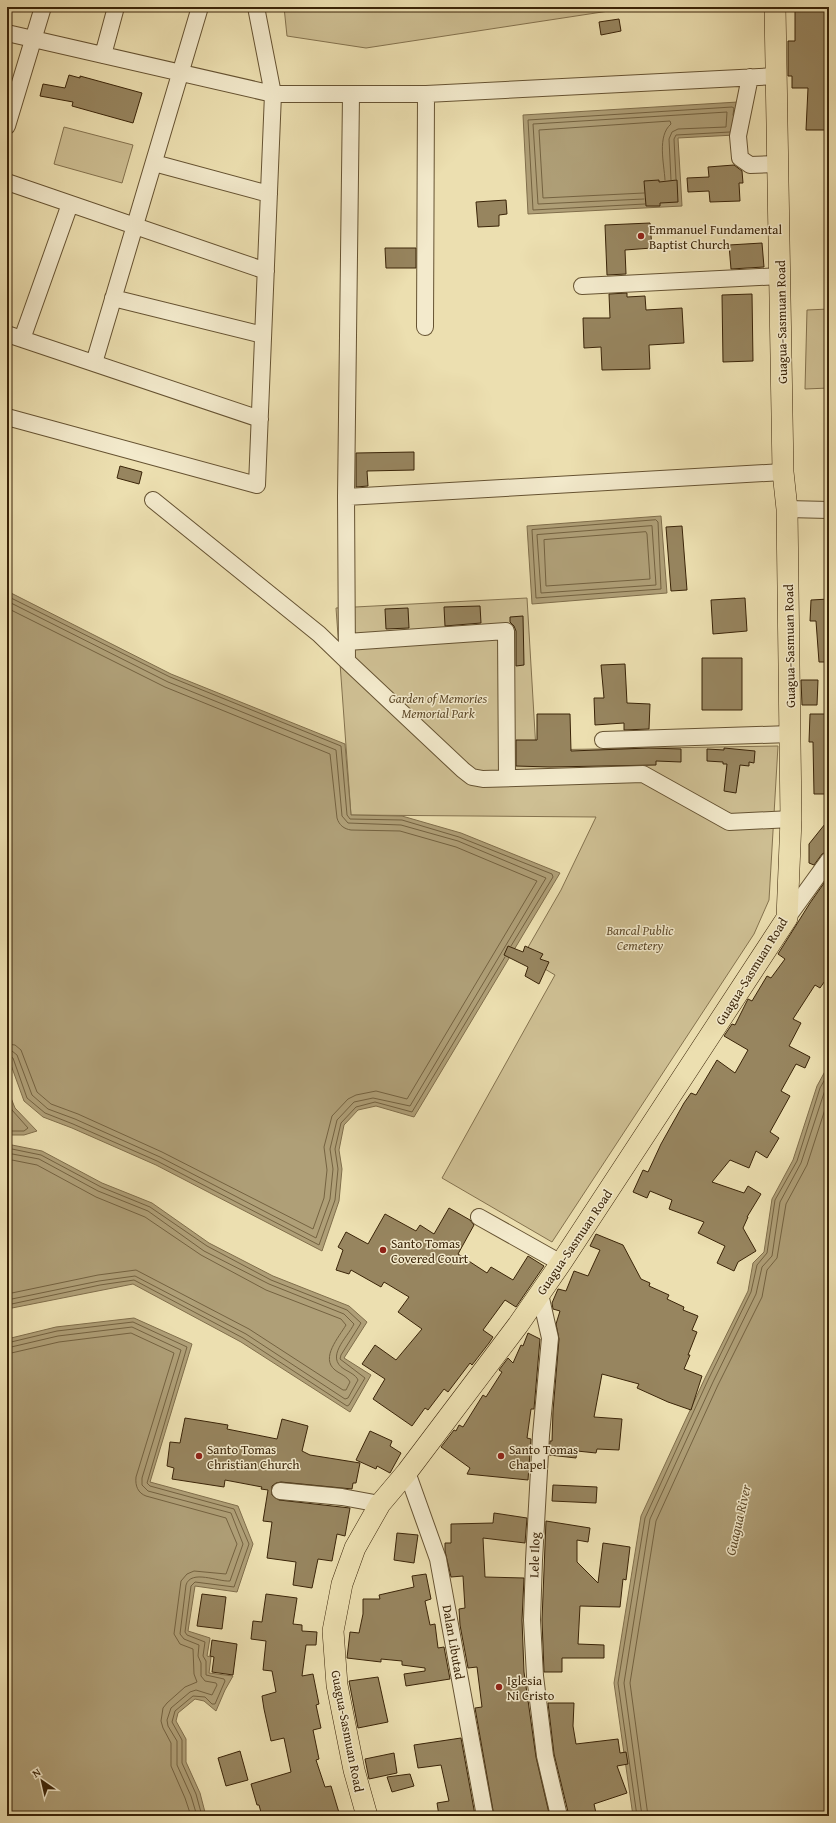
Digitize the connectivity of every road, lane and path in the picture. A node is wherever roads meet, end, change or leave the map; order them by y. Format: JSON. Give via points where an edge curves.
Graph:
{"nodes":[{"id":1,"x":43,"y":7,"type":"edge"},
{"id":2,"x":116,"y":7,"type":"edge"},
{"id":3,"x":200,"y":7,"type":"edge"},
{"id":4,"x":256,"y":7,"type":"edge"},
{"id":5,"x":775,"y":7,"type":"edge"},
{"id":6,"x":7,"y":33,"type":"edge"},
{"id":7,"x":34,"y":39,"type":"junction"},
{"id":8,"x":103,"y":55,"type":"junction"},
{"id":9,"x":181,"y":73,"type":"junction"},
{"id":10,"x":777,"y":76,"type":"junction"},
{"id":11,"x":750,"y":77,"type":"junction"},
{"id":12,"x":273,"y":94,"type":"junction"},
{"id":13,"x":426,"y":94,"type":"junction"},
{"id":14,"x":351,"y":95,"type":"junction"},
{"id":15,"x":7,"y":126,"type":"edge"},
{"id":16,"x":154,"y":163,"type":"junction"},
{"id":17,"x":778,"y":164,"type":"junction"},
{"id":18,"x":7,"y":182,"type":"edge"},
{"id":19,"x":269,"y":194,"type":"junction"},
{"id":20,"x":70,"y":204,"type":"junction"},
{"id":21,"x":135,"y":226,"type":"junction"},
{"id":22,"x":266,"y":271,"type":"junction"},
{"id":23,"x":781,"y":276,"type":"junction"},
{"id":24,"x":582,"y":286,"type":"dead end"},
{"id":25,"x":114,"y":298,"type":"junction"},
{"id":26,"x":425,"y":327,"type":"dead end"},
{"id":27,"x":7,"y":334,"type":"edge"},
{"id":28,"x":263,"y":335,"type":"junction"},
{"id":29,"x":22,"y":340,"type":"junction"},
{"id":30,"x":94,"y":363,"type":"junction"},
{"id":31,"x":7,"y":417,"type":"edge"},
{"id":32,"x":260,"y":419,"type":"junction"},
{"id":33,"x":783,"y":472,"type":"junction"},
{"id":34,"x":346,"y":497,"type":"junction"},
{"id":35,"x":153,"y":500,"type":"dead end"},
{"id":36,"x":787,"y":509,"type":"junction"},
{"id":37,"x":829,"y":510,"type":"edge"},
{"id":38,"x":347,"y":642,"type":"junction"},
{"id":39,"x":347,"y":661,"type":"junction"},
{"id":40,"x":790,"y":734,"type":"junction"},
{"id":41,"x":603,"y":740,"type":"dead end"},
{"id":42,"x":507,"y":777,"type":"junction"},
{"id":43,"x":791,"y":819,"type":"junction"},
{"id":44,"x":829,"y":860,"type":"edge"},
{"id":45,"x":787,"y":918,"type":"junction"},
{"id":46,"x":479,"y":1217,"type":"dead end"},
{"id":47,"x":561,"y":1263,"type":"junction"},
{"id":48,"x":540,"y":1294,"type":"junction"},
{"id":49,"x":407,"y":1472,"type":"junction"},
{"id":50,"x":280,"y":1491,"type":"dead end"},
{"id":51,"x":380,"y":1504,"type":"junction"},
{"id":52,"x":367,"y":1816,"type":"edge"},
{"id":53,"x":486,"y":1816,"type":"edge"},
{"id":54,"x":559,"y":1816,"type":"edge"}],
"edges":[{"from":1,"to":7,"type":"street"},
{"from":2,"to":8,"type":"street"},
{"from":3,"to":9,"type":"street"},
{"from":4,"to":12,"type":"street"},
{"from":5,"to":10,"type":"main road","name":"Guagua-Sasmuan Road"},
{"from":6,"to":7,"type":"street"},
{"from":7,"to":8,"type":"street"},
{"from":7,"to":15,"type":"street"},
{"from":8,"to":9,"type":"street"},
{"from":9,"to":12,"type":"street"},
{"from":9,"to":16,"type":"street"},
{"from":10,"to":11,"type":"street"},
{"from":10,"to":17,"type":"main road","name":"Guagua-Sasmuan Road"},
{"from":11,"to":13,"type":"street"},
{"from":11,"to":17,"type":"street","via":[[738,136],[740,158],[750,165]]},
{"from":12,"to":14,"type":"street"},
{"from":12,"to":19,"type":"street"},
{"from":13,"to":14,"type":"street"},
{"from":13,"to":26,"type":"street"},
{"from":14,"to":34,"type":"street"},
{"from":16,"to":19,"type":"street"},
{"from":16,"to":21,"type":"street"},
{"from":17,"to":23,"type":"main road","name":"Guagua-Sasmuan Road"},
{"from":18,"to":20,"type":"street"},
{"from":19,"to":22,"type":"street"},
{"from":20,"to":21,"type":"street"},
{"from":20,"to":29,"type":"street"},
{"from":21,"to":22,"type":"street"},
{"from":21,"to":25,"type":"street"},
{"from":22,"to":28,"type":"street"},
{"from":23,"to":24,"type":"street"},
{"from":23,"to":33,"type":"main road","name":"Guagua-Sasmuan Road"},
{"from":25,"to":28,"type":"street"},
{"from":25,"to":30,"type":"street"},
{"from":27,"to":29,"type":"street"},
{"from":28,"to":32,"type":"street"},
{"from":29,"to":30,"type":"street"},
{"from":30,"to":32,"type":"street"},
{"from":31,"to":32,"type":"street","via":[[257,485]]},
{"from":33,"to":34,"type":"street"},
{"from":33,"to":36,"type":"main road","name":"Guagua-Sasmuan Road"},
{"from":34,"to":38,"type":"street"},
{"from":35,"to":39,"type":"street","via":[[319,634]]},
{"from":36,"to":37,"type":"street"},
{"from":36,"to":40,"type":"main road","name":"Guagua-Sasmuan Road"},
{"from":38,"to":39,"type":"street"},
{"from":38,"to":42,"type":"street","via":[[506,631]]},
{"from":39,"to":42,"type":"street","via":[[472,777]]},
{"from":40,"to":41,"type":"street"},
{"from":40,"to":43,"type":"main road","name":"Guagua-Sasmuan Road"},
{"from":42,"to":43,"type":"street","via":[[643,774],[729,822]]},
{"from":43,"to":45,"type":"main road","name":"Guagua-Sasmuan Road"},
{"from":44,"to":45,"type":"street"},
{"from":45,"to":47,"type":"main road","name":"Guagua-Sasmuan Road"},
{"from":46,"to":47,"type":"street"},
{"from":47,"to":48,"type":"main road","name":"Guagua-Sasmuan Road"},
{"from":48,"to":49,"type":"main road","name":"Guagua-Sasmuan Road"},
{"from":48,"to":54,"type":"street","name":"Lele Ilog","via":[[550,1338],[535,1529],[532,1620],[535,1676],[545,1756]]},
{"from":49,"to":51,"type":"main road","name":"Guagua-Sasmuan Road"},
{"from":49,"to":53,"type":"street","name":"Dalan Libutad","via":[[438,1559]]},
{"from":50,"to":51,"type":"street","via":[[342,1497]]},
{"from":51,"to":52,"type":"main road","name":"Guagua-Sasmuan Road","via":[[355,1548],[342,1584],[333,1631],[337,1685],[354,1770]]}]}
